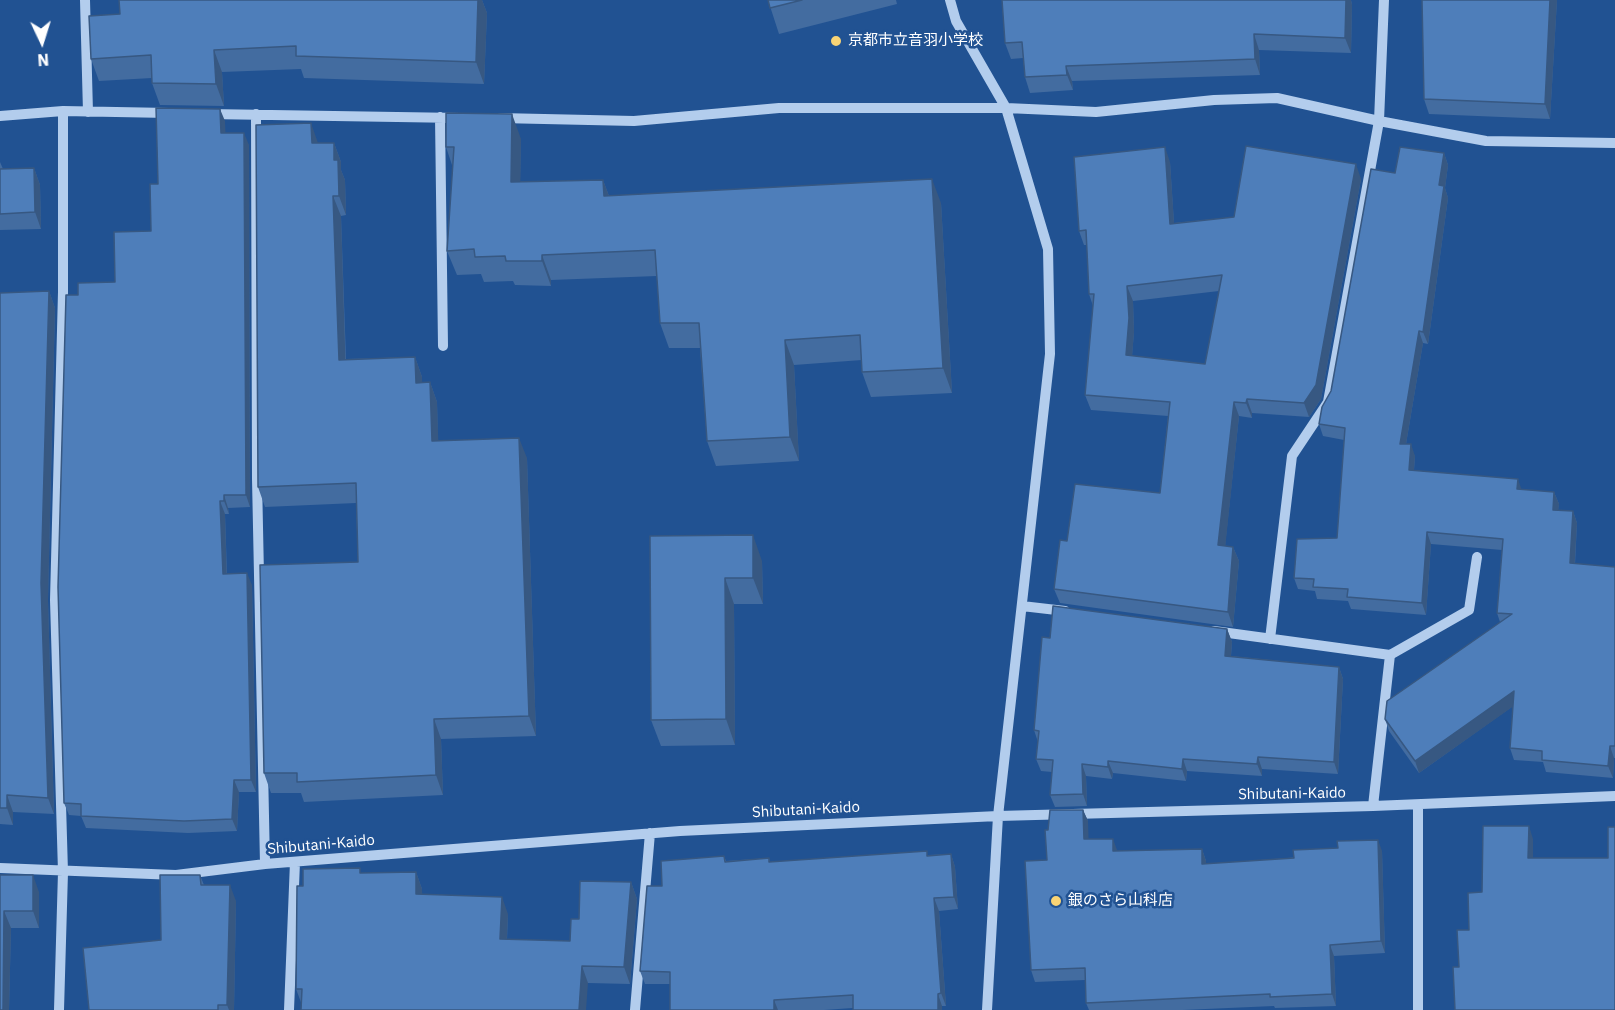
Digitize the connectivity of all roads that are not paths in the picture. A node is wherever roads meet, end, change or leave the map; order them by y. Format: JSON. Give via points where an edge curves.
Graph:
{"nodes":[{"id":1,"x":85,"y":0,"type":"edge"},
{"id":2,"x":950,"y":0,"type":"edge"},
{"id":3,"x":1384,"y":0,"type":"edge"},
{"id":4,"x":1006,"y":108,"type":"junction"},
{"id":5,"x":63,"y":111,"type":"junction"},
{"id":6,"x":88,"y":112,"type":"junction"},
{"id":7,"x":178,"y":113,"type":"edge"},
{"id":8,"x":200,"y":114,"type":"edge"},
{"id":9,"x":256,"y":114,"type":"junction"},
{"id":10,"x":0,"y":116,"type":"edge"},
{"id":11,"x":440,"y":117,"type":"junction"},
{"id":12,"x":1379,"y":121,"type":"junction"},
{"id":13,"x":1615,"y":143,"type":"edge"},
{"id":14,"x":443,"y":346,"type":"dead end"},
{"id":15,"x":1477,"y":557,"type":"dead end"},
{"id":16,"x":1022,"y":606,"type":"junction"},
{"id":17,"x":1081,"y":614,"type":"edge"},
{"id":18,"x":1199,"y":629,"type":"edge"},
{"id":19,"x":1270,"y":639,"type":"junction"},
{"id":20,"x":1390,"y":655,"type":"junction"},
{"id":21,"x":1615,"y":796,"type":"edge"},
{"id":22,"x":1418,"y":805,"type":"junction"},
{"id":23,"x":1373,"y":807,"type":"junction"},
{"id":24,"x":998,"y":816,"type":"junction"},
{"id":25,"x":650,"y":833,"type":"junction"},
{"id":26,"x":295,"y":862,"type":"junction"},
{"id":27,"x":265,"y":864,"type":"junction"},
{"id":28,"x":0,"y":868,"type":"edge"},
{"id":29,"x":63,"y":872,"type":"junction"},
{"id":30,"x":59,"y":1010,"type":"edge"},
{"id":31,"x":289,"y":1010,"type":"edge"},
{"id":32,"x":635,"y":1010,"type":"edge"},
{"id":33,"x":987,"y":1010,"type":"edge"},
{"id":34,"x":1418,"y":1010,"type":"edge"}],
"edges":[{"from":1,"to":6,"type":"street"},
{"from":2,"to":4,"type":"street","via":[[956,21]]},
{"from":3,"to":12,"type":"street"},
{"from":4,"to":11,"type":"street","via":[[779,108],[634,121]]},
{"from":4,"to":12,"type":"street","via":[[1096,112],[1277,98]]},
{"from":4,"to":16,"type":"street","via":[[1048,249],[1050,354]]},
{"from":5,"to":6,"type":"street"},
{"from":5,"to":10,"type":"street"},
{"from":5,"to":29,"type":"street","via":[[56,600]]},
{"from":6,"to":7,"type":"street"},
{"from":8,"to":9,"type":"street"},
{"from":9,"to":11,"type":"street"},
{"from":9,"to":27,"type":"street","via":[[257,479]]},
{"from":11,"to":14,"type":"street"},
{"from":12,"to":13,"type":"street","via":[[1486,141]]},
{"from":12,"to":19,"type":"street","via":[[1328,402],[1292,456]]},
{"from":15,"to":20,"type":"street","via":[[1469,610]]},
{"from":16,"to":17,"type":"street"},
{"from":16,"to":24,"type":"street"},
{"from":18,"to":19,"type":"street"},
{"from":19,"to":20,"type":"street"},
{"from":20,"to":23,"type":"street"},
{"from":21,"to":22,"type":"street","name":"Shibutani-Kaido"},
{"from":22,"to":23,"type":"street","name":"Shibutani-Kaido"},
{"from":22,"to":34,"type":"street"},
{"from":23,"to":24,"type":"street","name":"Shibutani-Kaido"},
{"from":24,"to":25,"type":"street","name":"Shibutani-Kaido"},
{"from":24,"to":33,"type":"street"},
{"from":25,"to":26,"type":"street","name":"Shibutani-Kaido"},
{"from":25,"to":32,"type":"street"},
{"from":26,"to":27,"type":"street","name":"Shibutani-Kaido"},
{"from":26,"to":31,"type":"street"},
{"from":27,"to":29,"type":"street","name":"Shibutani-Kaido","via":[[176,875]]},
{"from":28,"to":29,"type":"street","name":"Shibutani-Kaido"},
{"from":29,"to":30,"type":"street"}]}
